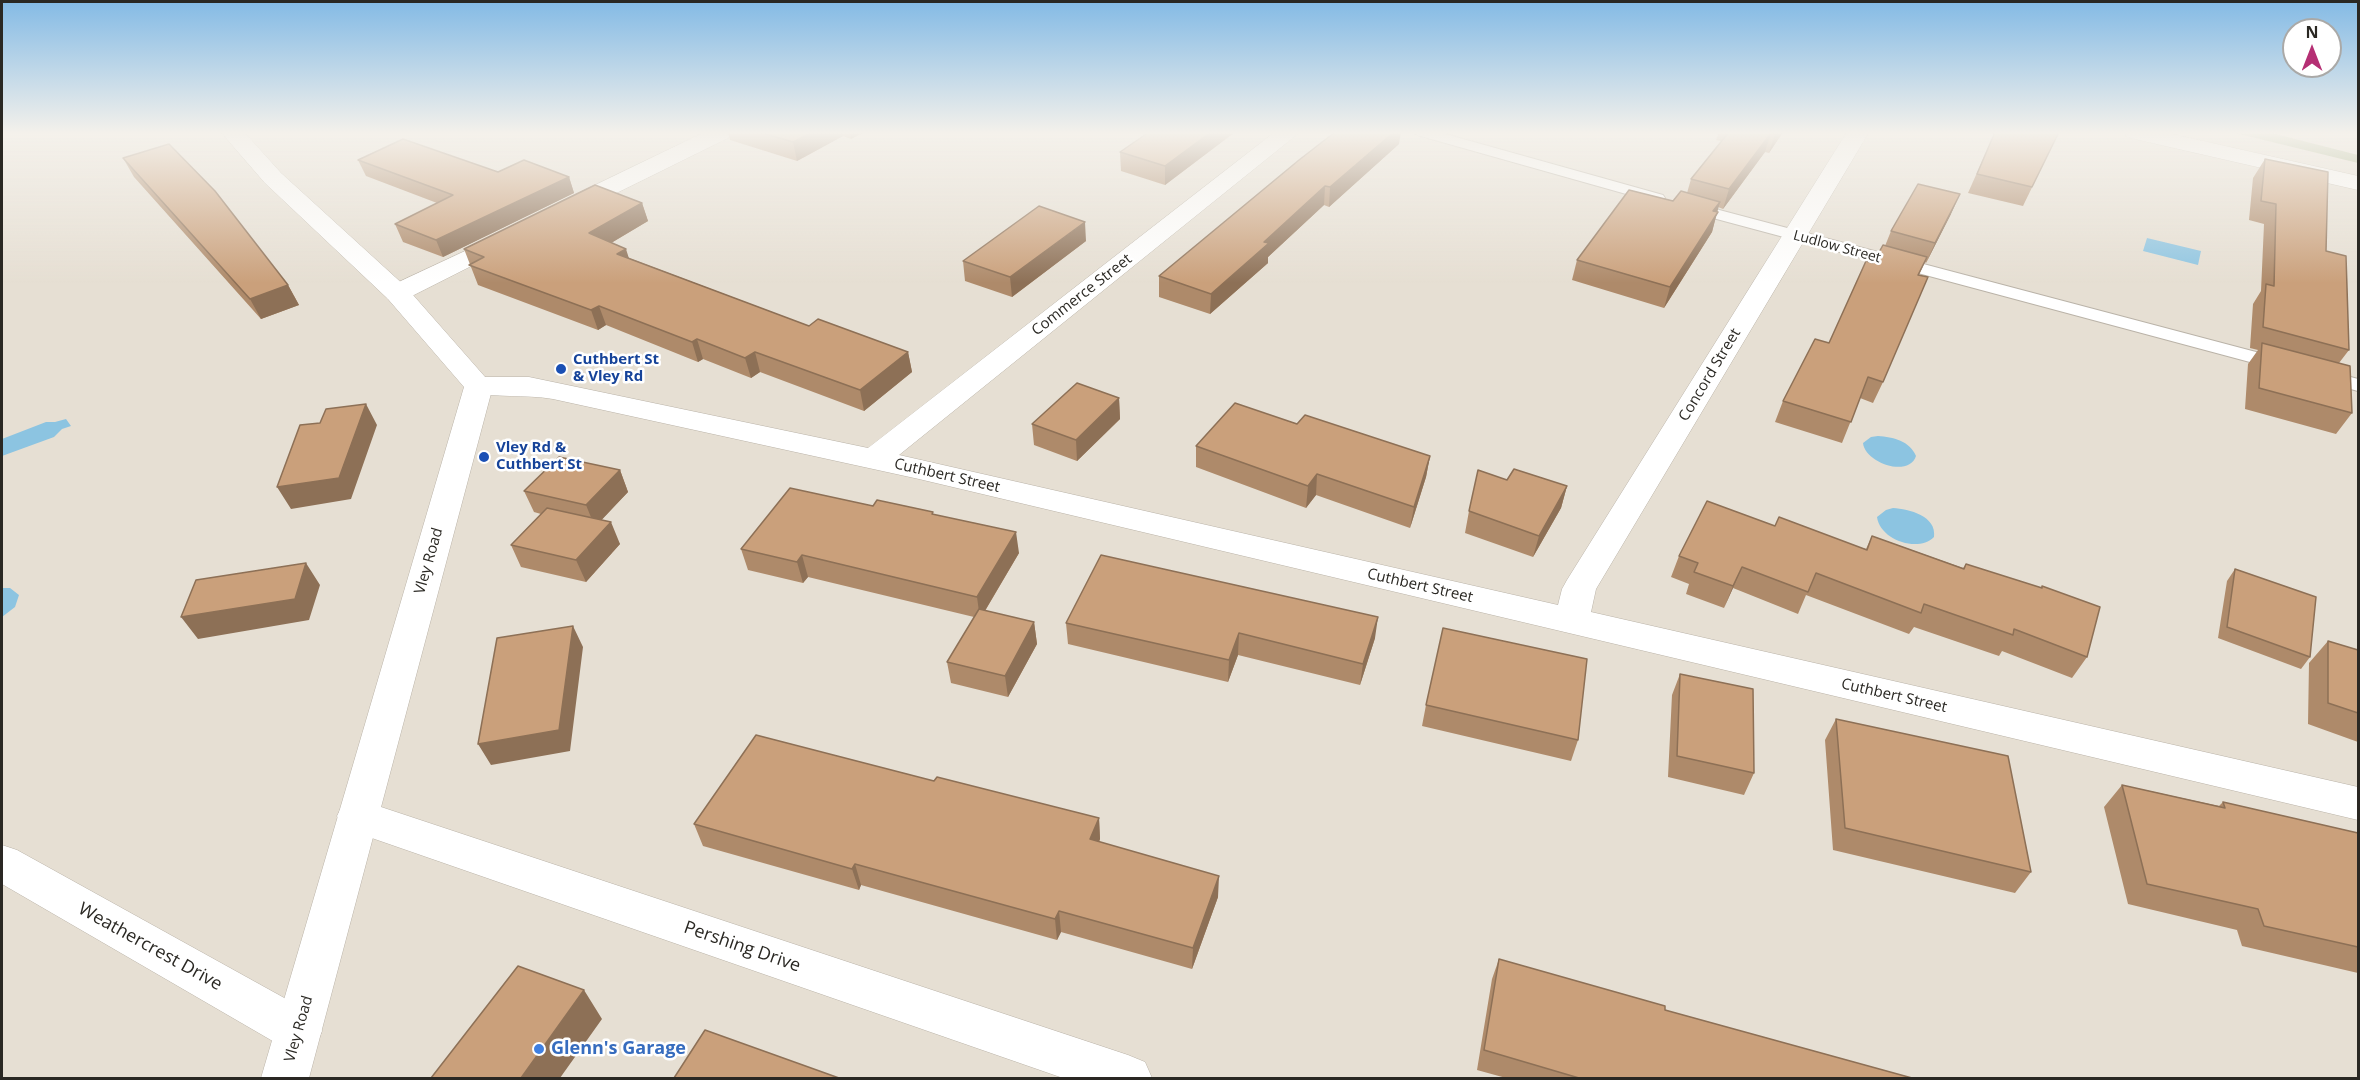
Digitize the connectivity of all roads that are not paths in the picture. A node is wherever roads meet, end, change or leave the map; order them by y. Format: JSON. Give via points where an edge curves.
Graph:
{"nodes":[{"id":1,"x":278,"y":182,"type":"edge"},
{"id":2,"x":621,"y":182,"type":"edge"},
{"id":3,"x":1225,"y":182,"type":"edge"},
{"id":4,"x":1603,"y":182,"type":"edge"},
{"id":5,"x":1827,"y":182,"type":"edge"},
{"id":6,"x":1795,"y":236,"type":"junction"},
{"id":7,"x":397,"y":293,"type":"junction"},
{"id":8,"x":2358,"y":385,"type":"edge"},
{"id":9,"x":479,"y":386,"type":"junction"},
{"id":10,"x":874,"y":459,"type":"junction"},
{"id":11,"x":1572,"y":622,"type":"junction"},
{"id":12,"x":2358,"y":804,"type":"edge"},
{"id":13,"x":357,"y":816,"type":"junction"},
{"id":14,"x":2,"y":863,"type":"edge"},
{"id":15,"x":299,"y":1031,"type":"junction"},
{"id":16,"x":285,"y":1078,"type":"edge"},
{"id":17,"x":1128,"y":1078,"type":"edge"}],
"edges":[{"from":1,"to":7,"type":"street"},
{"from":2,"to":7,"type":"street"},
{"from":3,"to":10,"type":"street","name":"Commerce Street"},
{"from":4,"to":6,"type":"lane","name":"Ludlow Street"},
{"from":5,"to":6,"type":"street","name":"Concord Street"},
{"from":6,"to":8,"type":"lane","name":"Ludlow Street"},
{"from":6,"to":11,"type":"street","name":"Concord Street","via":[[1579,589]]},
{"from":7,"to":9,"type":"street"},
{"from":9,"to":10,"type":"street","name":"Cuthbert Street","via":[[554,390]]},
{"from":9,"to":13,"type":"street","name":"Vley Road"},
{"from":10,"to":11,"type":"street","name":"Cuthbert Street"},
{"from":11,"to":12,"type":"street","name":"Cuthbert Street"},
{"from":13,"to":15,"type":"street","name":"Vley Road"},
{"from":13,"to":17,"type":"street","name":"Pershing Drive"},
{"from":14,"to":15,"type":"street","name":"Weathercrest Drive"},
{"from":15,"to":16,"type":"street","name":"Vley Road"}]}
